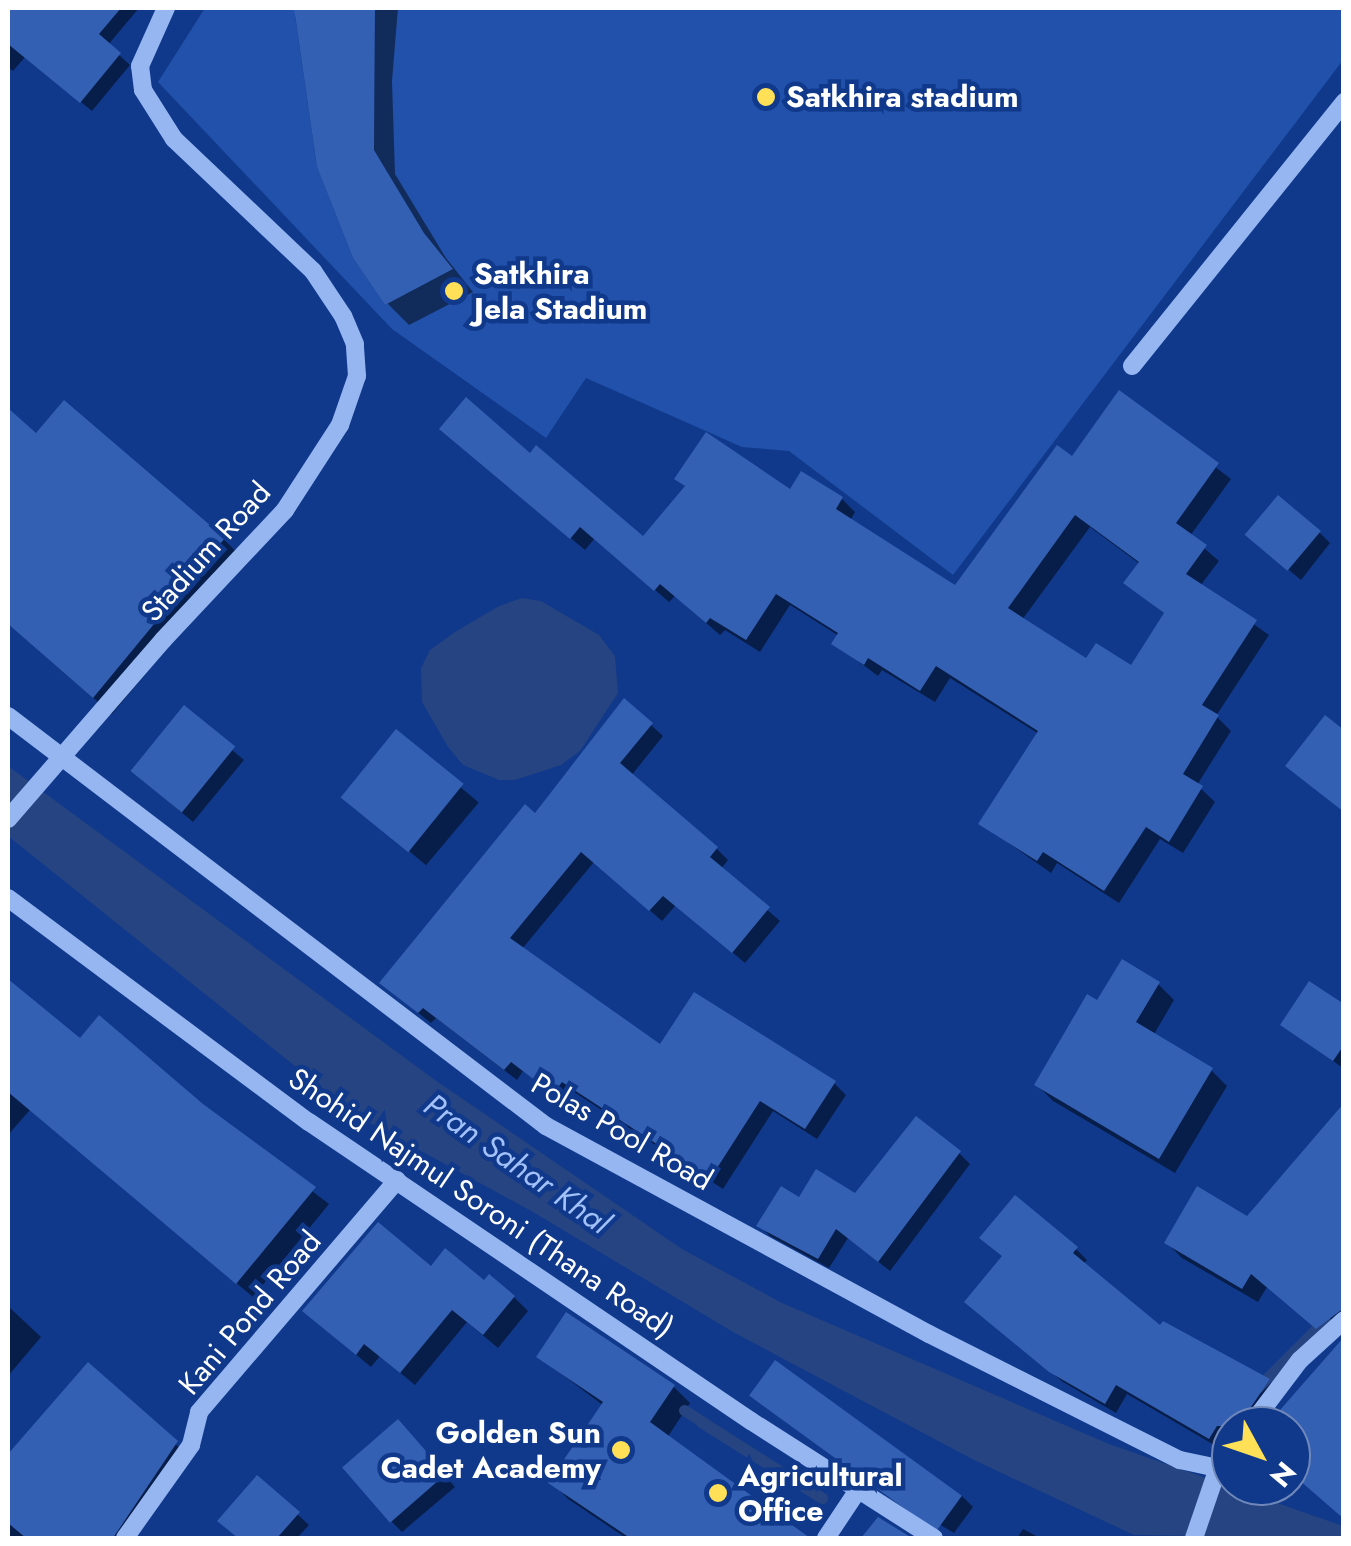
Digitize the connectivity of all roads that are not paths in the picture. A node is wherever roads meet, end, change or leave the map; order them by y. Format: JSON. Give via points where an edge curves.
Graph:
{"nodes":[{"id":1,"x":166,"y":8,"type":"edge"},
{"id":2,"x":1344,"y":102,"type":"edge"},
{"id":3,"x":1132,"y":366,"type":"dead end"},
{"id":4,"x":8,"y":716,"type":"edge"},
{"id":5,"x":61,"y":759,"type":"junction"},
{"id":6,"x":8,"y":819,"type":"edge"},
{"id":7,"x":8,"y":898,"type":"edge"},
{"id":8,"x":398,"y":1180,"type":"junction"},
{"id":9,"x":1344,"y":1320,"type":"edge"},
{"id":10,"x":1265,"y":1406,"type":"edge"},
{"id":11,"x":1211,"y":1467,"type":"edge"},
{"id":12,"x":1211,"y":1488,"type":"edge"},
{"id":13,"x":858,"y":1490,"type":"junction"},
{"id":14,"x":125,"y":1538,"type":"edge"},
{"id":15,"x":826,"y":1538,"type":"edge"},
{"id":16,"x":934,"y":1538,"type":"edge"},
{"id":17,"x":1194,"y":1538,"type":"edge"}],
"edges":[{"from":1,"to":5,"type":"street","name":"Stadium Road","via":[[140,66],[143,90],[174,139],[313,271],[344,316],[358,376],[340,425],[285,510]]},
{"from":2,"to":3,"type":"street"},
{"from":4,"to":5,"type":"street","name":"Polas Pool Road"},
{"from":5,"to":6,"type":"street","name":"Stadium Road"},
{"from":5,"to":11,"type":"street","name":"Polas Pool Road","via":[[546,1126],[929,1334],[1180,1460]]},
{"from":7,"to":8,"type":"street","name":"Shohid Najmul Soroni (Thana Road)","via":[[309,1122]]},
{"from":8,"to":13,"type":"street","name":"Shohid Najmul Soroni (Thana Road)"},
{"from":8,"to":14,"type":"street","name":"Kani Pond Road","via":[[200,1412],[191,1445]]},
{"from":9,"to":10,"type":"street","via":[[1300,1360]]},
{"from":12,"to":17,"type":"street"},
{"from":13,"to":15,"type":"street"},
{"from":13,"to":16,"type":"street","name":"Shohid Najmul Soroni (Thana Road)"}]}
